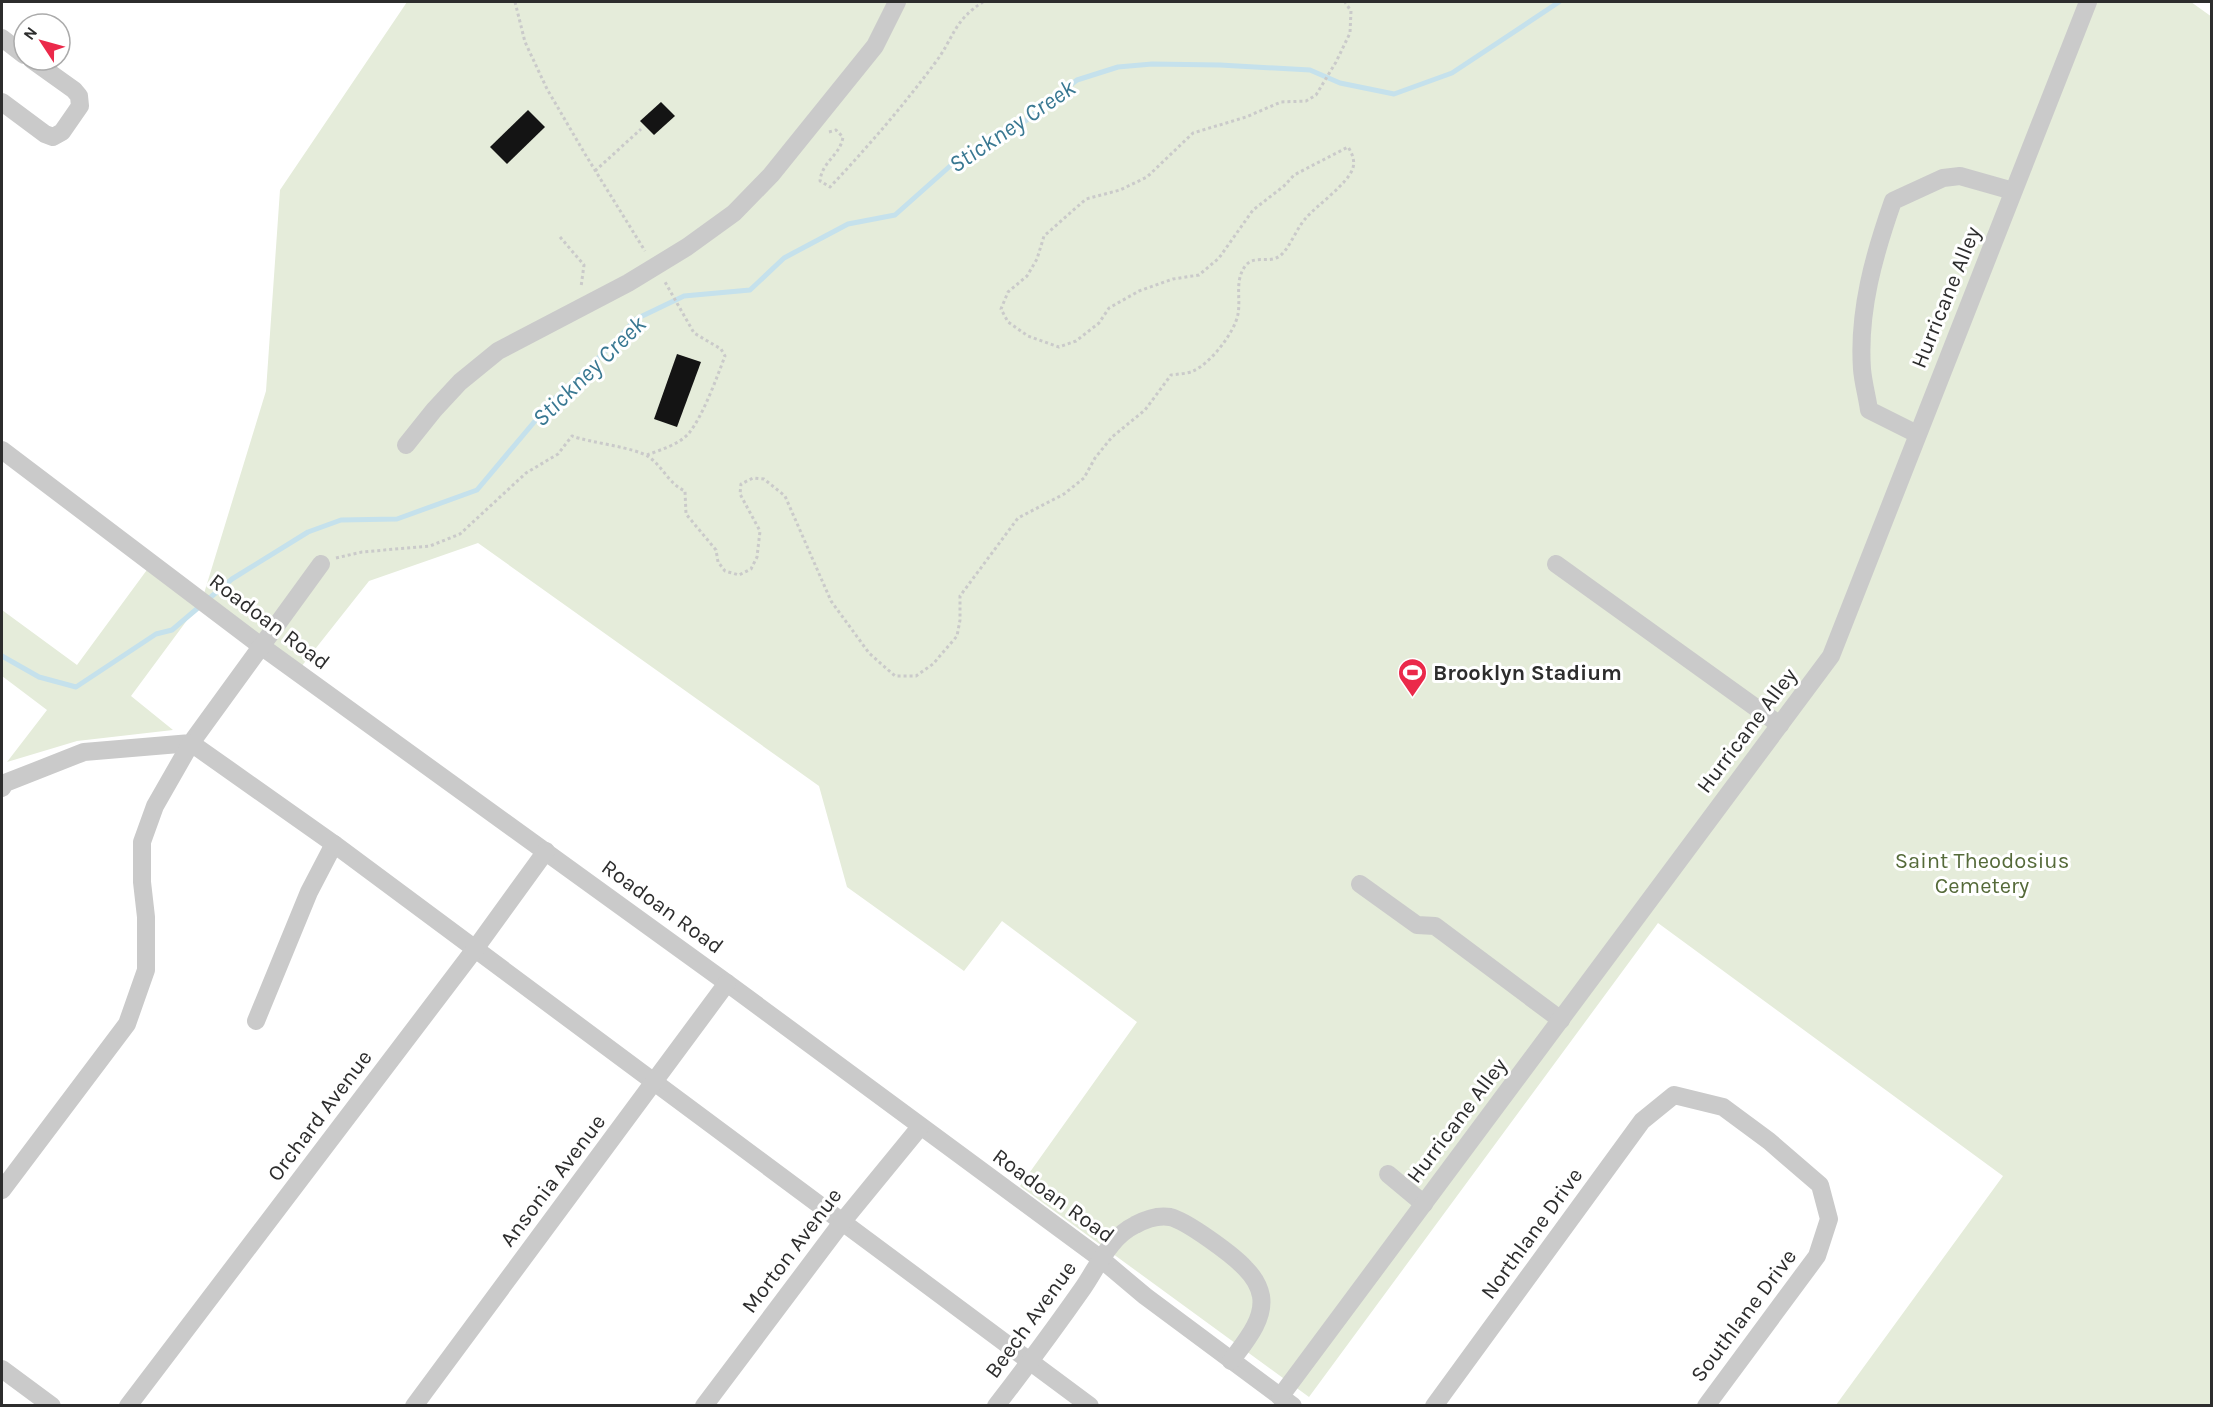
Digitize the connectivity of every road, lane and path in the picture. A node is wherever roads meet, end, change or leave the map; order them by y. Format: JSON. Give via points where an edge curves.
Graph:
{"nodes":[{"id":1,"x":515,"y":2,"type":"edge"},
{"id":2,"x":897,"y":2,"type":"edge"},
{"id":3,"x":982,"y":2,"type":"edge"},
{"id":4,"x":1345,"y":2,"type":"edge"},
{"id":5,"x":2088,"y":2,"type":"edge"},
{"id":6,"x":49,"y":72,"type":"edge"},
{"id":7,"x":2,"y":102,"type":"edge"},
{"id":8,"x":641,"y":129,"type":"dead end"},
{"id":9,"x":827,"y":132,"type":"dead end"},
{"id":10,"x":595,"y":171,"type":"junction"},
{"id":11,"x":2013,"y":191,"type":"junction"},
{"id":12,"x":560,"y":237,"type":"dead end"},
{"id":13,"x":655,"y":267,"type":"junction"},
{"id":14,"x":577,"y":310,"type":"junction"},
{"id":15,"x":1917,"y":434,"type":"junction"},
{"id":16,"x":406,"y":445,"type":"dead end"},
{"id":17,"x":2,"y":450,"type":"edge"},
{"id":18,"x":646,"y":455,"type":"junction"},
{"id":19,"x":321,"y":564,"type":"joint"},
{"id":20,"x":1556,"y":564,"type":"dead end"},
{"id":21,"x":261,"y":646,"type":"junction"},
{"id":22,"x":1780,"y":725,"type":"junction"},
{"id":23,"x":191,"y":743,"type":"junction"},
{"id":24,"x":3,"y":783,"type":"edge"},
{"id":25,"x":334,"y":844,"type":"junction"},
{"id":26,"x":546,"y":851,"type":"junction"},
{"id":27,"x":1360,"y":884,"type":"dead end"},
{"id":28,"x":475,"y":949,"type":"junction"},
{"id":29,"x":727,"y":983,"type":"junction"},
{"id":30,"x":1561,"y":1020,"type":"junction"},
{"id":31,"x":256,"y":1021,"type":"dead end"},
{"id":32,"x":654,"y":1083,"type":"junction"},
{"id":33,"x":920,"y":1127,"type":"junction"},
{"id":34,"x":1388,"y":1174,"type":"dead end"},
{"id":35,"x":2,"y":1190,"type":"edge"},
{"id":36,"x":1424,"y":1204,"type":"junction"},
{"id":37,"x":1829,"y":1219,"type":"joint"},
{"id":38,"x":843,"y":1221,"type":"junction"},
{"id":39,"x":1101,"y":1259,"type":"junction"},
{"id":40,"x":1030,"y":1361,"type":"junction"},
{"id":41,"x":1232,"y":1361,"type":"junction"},
{"id":42,"x":2,"y":1369,"type":"edge"},
{"id":43,"x":1286,"y":1401,"type":"edge"},
{"id":44,"x":52,"y":1406,"type":"edge"},
{"id":45,"x":128,"y":1406,"type":"edge"},
{"id":46,"x":414,"y":1406,"type":"edge"},
{"id":47,"x":704,"y":1406,"type":"edge"},
{"id":48,"x":996,"y":1406,"type":"edge"},
{"id":49,"x":1090,"y":1406,"type":"edge"},
{"id":50,"x":1434,"y":1406,"type":"edge"},
{"id":51,"x":1706,"y":1406,"type":"edge"}],
"edges":[{"from":1,"to":10,"type":"path","via":[[525,42],[538,70]]},
{"from":2,"to":13,"type":"street","via":[[875,46],[771,174],[734,213]]},
{"from":3,"to":9,"type":"path","via":[[960,21],[937,61],[830,187],[820,181],[821,171],[843,137],[836,130]]},
{"from":4,"to":18,"type":"path","via":[[1351,11],[1350,33],[1316,95],[1306,101],[1281,102],[1193,133],[1147,177],[1120,190],[1086,199],[1044,236],[1027,276],[1008,292],[1001,309],[1008,322],[1028,336],[1059,347],[1076,341],[1099,323],[1109,308],[1139,291],[1199,275],[1219,258],[1253,210],[1294,175],[1348,147],[1353,154],[1353,168],[1305,219],[1285,252],[1276,258],[1246,264],[1237,295],[1238,315],[1227,339],[1193,371],[1171,375],[1145,410],[1112,437],[1084,478],[1064,494],[1018,518],[960,596],[957,636],[933,664],[916,676],[895,676],[868,653],[831,601],[785,496],[764,479],[753,478],[741,484],[740,494],[760,531],[757,557],[751,569],[739,575],[725,571],[716,550],[686,514],[685,491],[675,486]]},
{"from":5,"to":11,"type":"street","name":"Hurricane Alley"},
{"from":6,"to":7,"type":"street","via":[[79,96],[80,106],[62,132],[53,137],[45,134]]},
{"from":8,"to":10,"type":"path"},
{"from":10,"to":13,"type":"path"},
{"from":11,"to":15,"type":"street","name":"Hurricane Alley"},
{"from":11,"to":15,"type":"street","via":[[1960,176],[1943,178],[1893,201],[1865,297],[1862,369],[1869,410]]},
{"from":12,"to":14,"type":"path","via":[[584,265]]},
{"from":13,"to":14,"type":"street"},
{"from":13,"to":18,"type":"path","via":[[694,333],[725,356],[688,434]]},
{"from":14,"to":16,"type":"street","via":[[498,351],[460,382]]},
{"from":15,"to":22,"type":"street","name":"Hurricane Alley","via":[[1832,656]]},
{"from":17,"to":21,"type":"street","name":"Roadoan Road"},
{"from":18,"to":19,"type":"path","via":[[572,436],[558,454],[526,473],[460,534],[430,546],[362,552]]},
{"from":19,"to":21,"type":"street"},
{"from":20,"to":22,"type":"street"},
{"from":21,"to":23,"type":"street"},
{"from":21,"to":26,"type":"street","name":"Roadoan Road"},
{"from":22,"to":30,"type":"street","name":"Hurricane Alley"},
{"from":23,"to":24,"type":"street","via":[[84,752]]},
{"from":23,"to":25,"type":"street"},
{"from":23,"to":35,"type":"street","via":[[154,806],[142,842],[146,970],[127,1024]]},
{"from":25,"to":28,"type":"street"},
{"from":25,"to":31,"type":"street","via":[[309,892]]},
{"from":26,"to":28,"type":"street","name":"Orchard Avenue"},
{"from":26,"to":29,"type":"street","name":"Roadoan Road"},
{"from":27,"to":30,"type":"street","via":[[1417,925],[1435,926]]},
{"from":28,"to":32,"type":"street"},
{"from":28,"to":45,"type":"street","name":"Orchard Avenue"},
{"from":29,"to":32,"type":"street","name":"Ansonia Avenue"},
{"from":29,"to":33,"type":"street","name":"Roadoan Road"},
{"from":30,"to":36,"type":"street","name":"Hurricane Alley"},
{"from":32,"to":38,"type":"street"},
{"from":32,"to":46,"type":"street","name":"Ansonia Avenue"},
{"from":33,"to":38,"type":"street","name":"Morton Avenue"},
{"from":33,"to":39,"type":"street","name":"Roadoan Road"},
{"from":34,"to":36,"type":"street"},
{"from":36,"to":43,"type":"street","name":"Hurricane Alley"},
{"from":37,"to":50,"type":"street","name":"Northlane Drive","via":[[1820,1185],[1769,1141],[1723,1107],[1674,1095],[1642,1121]]},
{"from":37,"to":51,"type":"street","name":"Southlane Drive","via":[[1817,1256]]},
{"from":38,"to":40,"type":"street"},
{"from":38,"to":47,"type":"street","name":"Morton Avenue"},
{"from":39,"to":40,"type":"street","name":"Beech Avenue"},
{"from":39,"to":41,"type":"street","name":"Roadoan Road"},
{"from":39,"to":41,"type":"street","name":"Beech Avenue","via":[[1132,1226],[1153,1217],[1171,1217],[1245,1267],[1261,1297],[1259,1315]]},
{"from":40,"to":48,"type":"street","name":"Beech Avenue"},
{"from":40,"to":49,"type":"street"},
{"from":41,"to":43,"type":"street","name":"Roadoan Road"},
{"from":42,"to":44,"type":"street"}]}
